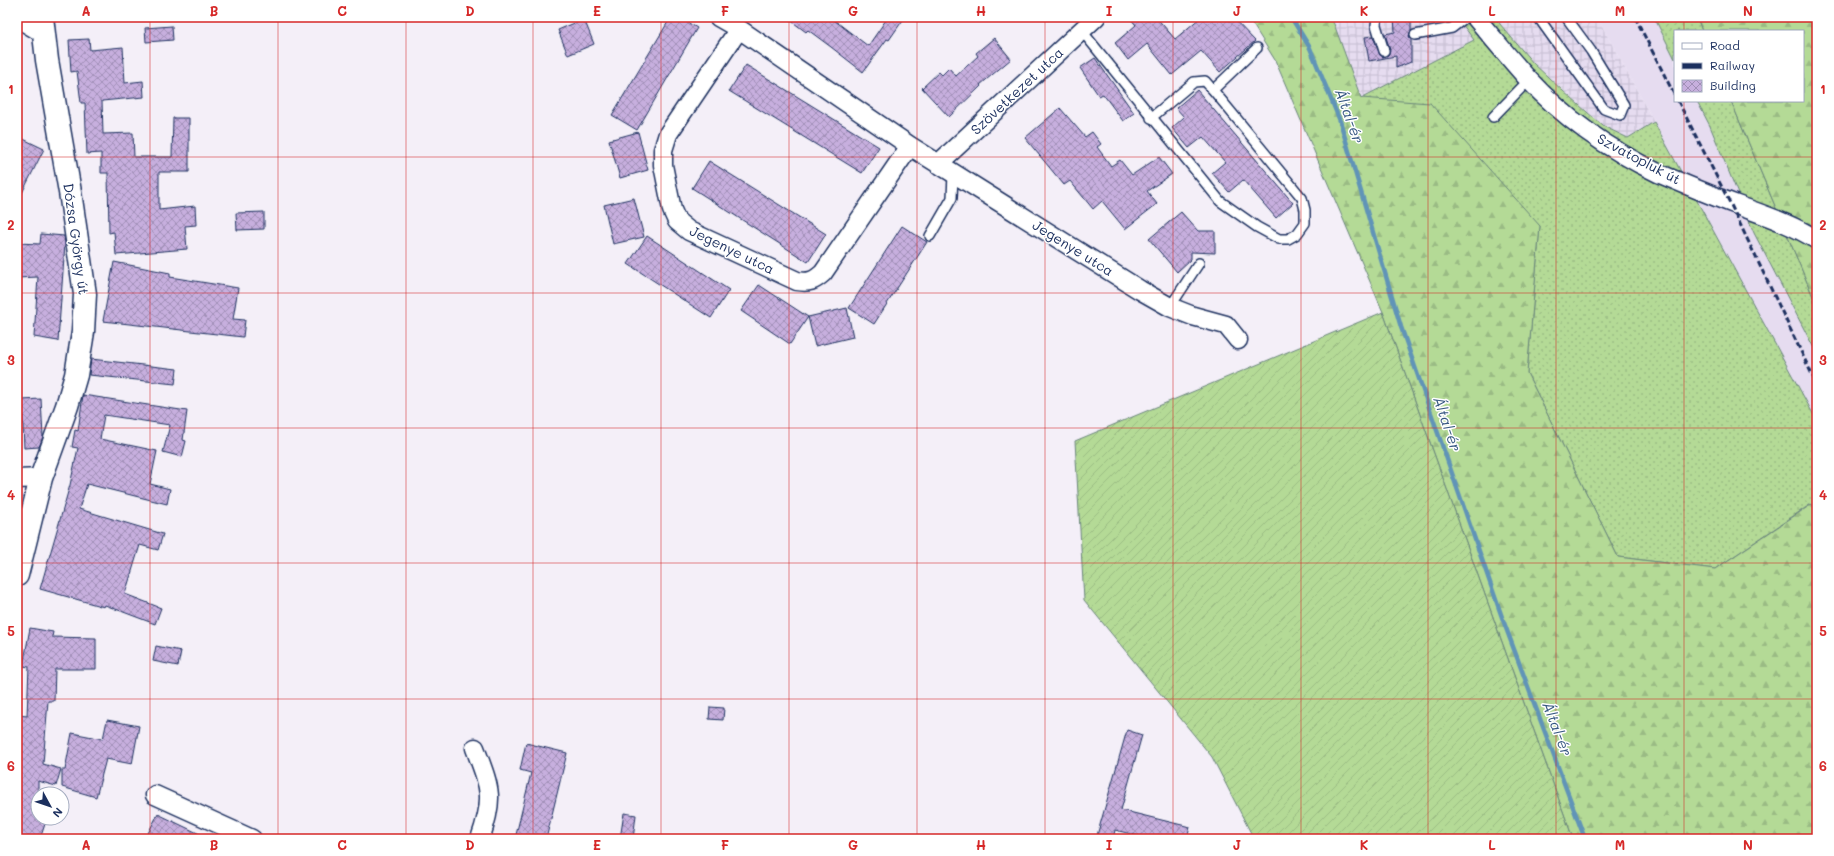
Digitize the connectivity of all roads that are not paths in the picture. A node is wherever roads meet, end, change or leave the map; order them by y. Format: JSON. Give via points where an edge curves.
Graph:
{"nodes":[{"id":1,"x":718,"y":17,"type":"edge"},
{"id":2,"x":1096,"y":17,"type":"edge"},
{"id":3,"x":1377,"y":17,"type":"edge"},
{"id":4,"x":1466,"y":17,"type":"edge"},
{"id":5,"x":1475,"y":17,"type":"edge"},
{"id":6,"x":1538,"y":17,"type":"edge"},
{"id":7,"x":1566,"y":17,"type":"edge"},
{"id":8,"x":17,"y":18,"type":"edge"},
{"id":9,"x":42,"y":24,"type":"edge"},
{"id":10,"x":739,"y":29,"type":"junction"},
{"id":11,"x":1082,"y":31,"type":"junction"},
{"id":12,"x":1415,"y":35,"type":"dead end"},
{"id":13,"x":1257,"y":48,"type":"dead end"},
{"id":14,"x":1384,"y":51,"type":"dead end"},
{"id":15,"x":1529,"y":80,"type":"junction"},
{"id":16,"x":1214,"y":90,"type":"junction"},
{"id":17,"x":1493,"y":117,"type":"dead end"},
{"id":18,"x":1151,"y":118,"type":"junction"},
{"id":19,"x":910,"y":146,"type":"junction"},
{"id":20,"x":938,"y":164,"type":"junction"},
{"id":21,"x":953,"y":174,"type":"junction"},
{"id":22,"x":930,"y":236,"type":"dead end"},
{"id":23,"x":1817,"y":240,"type":"edge"},
{"id":24,"x":1199,"y":263,"type":"dead end"},
{"id":25,"x":1170,"y":307,"type":"junction"},
{"id":26,"x":1238,"y":340,"type":"dead end"},
{"id":27,"x":17,"y":478,"type":"edge"},
{"id":28,"x":41,"y":478,"type":"junction"},
{"id":29,"x":17,"y":575,"type":"edge"},
{"id":30,"x":475,"y":748,"type":"dead end"},
{"id":31,"x":155,"y":795,"type":"dead end"},
{"id":32,"x":252,"y":839,"type":"edge"},
{"id":33,"x":480,"y":839,"type":"edge"}],
"edges":[{"from":1,"to":10,"type":"street","name":"Jegenye utca"},
{"from":2,"to":11,"type":"street","name":"Szövetkezet utca"},
{"from":3,"to":14,"type":"lane","via":[[1376,25]]},
{"from":4,"to":12,"type":"lane","via":[[1452,28]]},
{"from":5,"to":15,"type":"street","name":"Szvatopluk út"},
{"from":6,"to":7,"type":"lane","via":[[1604,109],[1620,114],[1624,106]]},
{"from":8,"to":9,"type":"street"},
{"from":9,"to":28,"type":"street","name":"Dózsa György út","via":[[85,294],[83,332],[76,375],[68,406]]},
{"from":10,"to":19,"type":"street","name":"Jegenye utca"},
{"from":10,"to":19,"type":"street","name":"Jegenye utca","via":[[668,134],[663,150],[663,166],[672,210],[677,221],[689,231],[797,281],[807,283],[816,280]]},
{"from":11,"to":18,"type":"lane"},
{"from":11,"to":20,"type":"street","name":"Szövetkezet utca"},
{"from":13,"to":16,"type":"lane"},
{"from":15,"to":17,"type":"lane"},
{"from":15,"to":23,"type":"street","name":"Szvatopluk út","via":[[1588,132],[1619,152],[1730,203],[1797,228]]},
{"from":16,"to":18,"type":"lane","via":[[1205,81],[1194,82]]},
{"from":16,"to":18,"type":"lane","via":[[1302,198],[1305,223],[1297,234],[1288,239],[1279,239],[1257,227],[1220,201]]},
{"from":19,"to":20,"type":"street","name":"Jegenye utca"},
{"from":20,"to":21,"type":"street","name":"Jegenye utca"},
{"from":21,"to":22,"type":"lane","via":[[952,198]]},
{"from":21,"to":25,"type":"street","name":"Jegenye utca"},
{"from":24,"to":25,"type":"lane"},
{"from":25,"to":26,"type":"street","name":"Jegenye utca","via":[[1226,325]]},
{"from":27,"to":28,"type":"street"},
{"from":28,"to":29,"type":"street","name":"Dózsa György út"},
{"from":30,"to":33,"type":"street","via":[[489,790],[489,806]]},
{"from":31,"to":32,"type":"street"}]}
